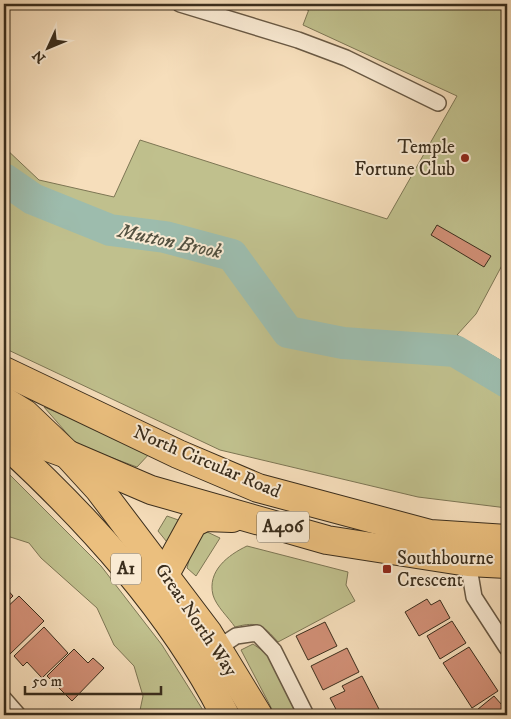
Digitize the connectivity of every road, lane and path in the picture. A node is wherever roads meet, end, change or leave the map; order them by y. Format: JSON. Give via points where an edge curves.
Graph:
{"nodes":[{"id":1,"x":180,"y":4,"type":"edge"},
{"id":2,"x":438,"y":103,"type":"dead end"},
{"id":3,"x":4,"y":372,"type":"edge"},
{"id":4,"x":4,"y":400,"type":"edge"},
{"id":5,"x":4,"y":431,"type":"edge"},
{"id":6,"x":4,"y":442,"type":"edge"},
{"id":7,"x":67,"y":454,"type":"junction"},
{"id":8,"x":256,"y":519,"type":"junction"},
{"id":9,"x":507,"y":538,"type":"edge"},
{"id":10,"x":468,"y":562,"type":"junction"},
{"id":11,"x":507,"y":564,"type":"edge"},
{"id":12,"x":165,"y":574,"type":"junction"},
{"id":13,"x":218,"y":648,"type":"junction"},
{"id":14,"x":507,"y":648,"type":"edge"},
{"id":15,"x":4,"y":700,"type":"edge"},
{"id":16,"x":18,"y":715,"type":"edge"},
{"id":17,"x":225,"y":715,"type":"edge"},
{"id":18,"x":258,"y":715,"type":"edge"},
{"id":19,"x":306,"y":715,"type":"edge"}],
"edges":[{"from":1,"to":2,"type":"street","via":[[322,49]]},
{"from":3,"to":9,"type":"highway","name":"North Circular Road","number":"A406","via":[[258,488],[430,534]]},
{"from":4,"to":7,"type":"highway","name":"Great North Way","number":"A1","via":[[25,414]]},
{"from":5,"to":7,"type":"highway","name":"North Circular Road","number":"A406"},
{"from":6,"to":17,"type":"highway","name":"Great North Way","number":"A1","via":[[115,554],[204,674]]},
{"from":7,"to":8,"type":"highway","name":"North Circular Road","number":"A406","via":[[151,490]]},
{"from":7,"to":12,"type":"highway","name":"Great North Way","number":"A1","via":[[99,489]]},
{"from":8,"to":10,"type":"highway","name":"North Circular Road","number":"A406","via":[[327,540]]},
{"from":8,"to":12,"type":"highway","number":"A1","via":[[205,517],[193,523]]},
{"from":10,"to":11,"type":"highway","name":"North Circular Road","number":"A406"},
{"from":10,"to":14,"type":"street","via":[[474,597]]},
{"from":12,"to":13,"type":"highway","name":"Great North Way","number":"A1"},
{"from":13,"to":18,"type":"highway","name":"Great North Way","number":"A1"},
{"from":13,"to":19,"type":"street","via":[[236,636],[257,633],[274,651]]},
{"from":15,"to":16,"type":"street"}]}
